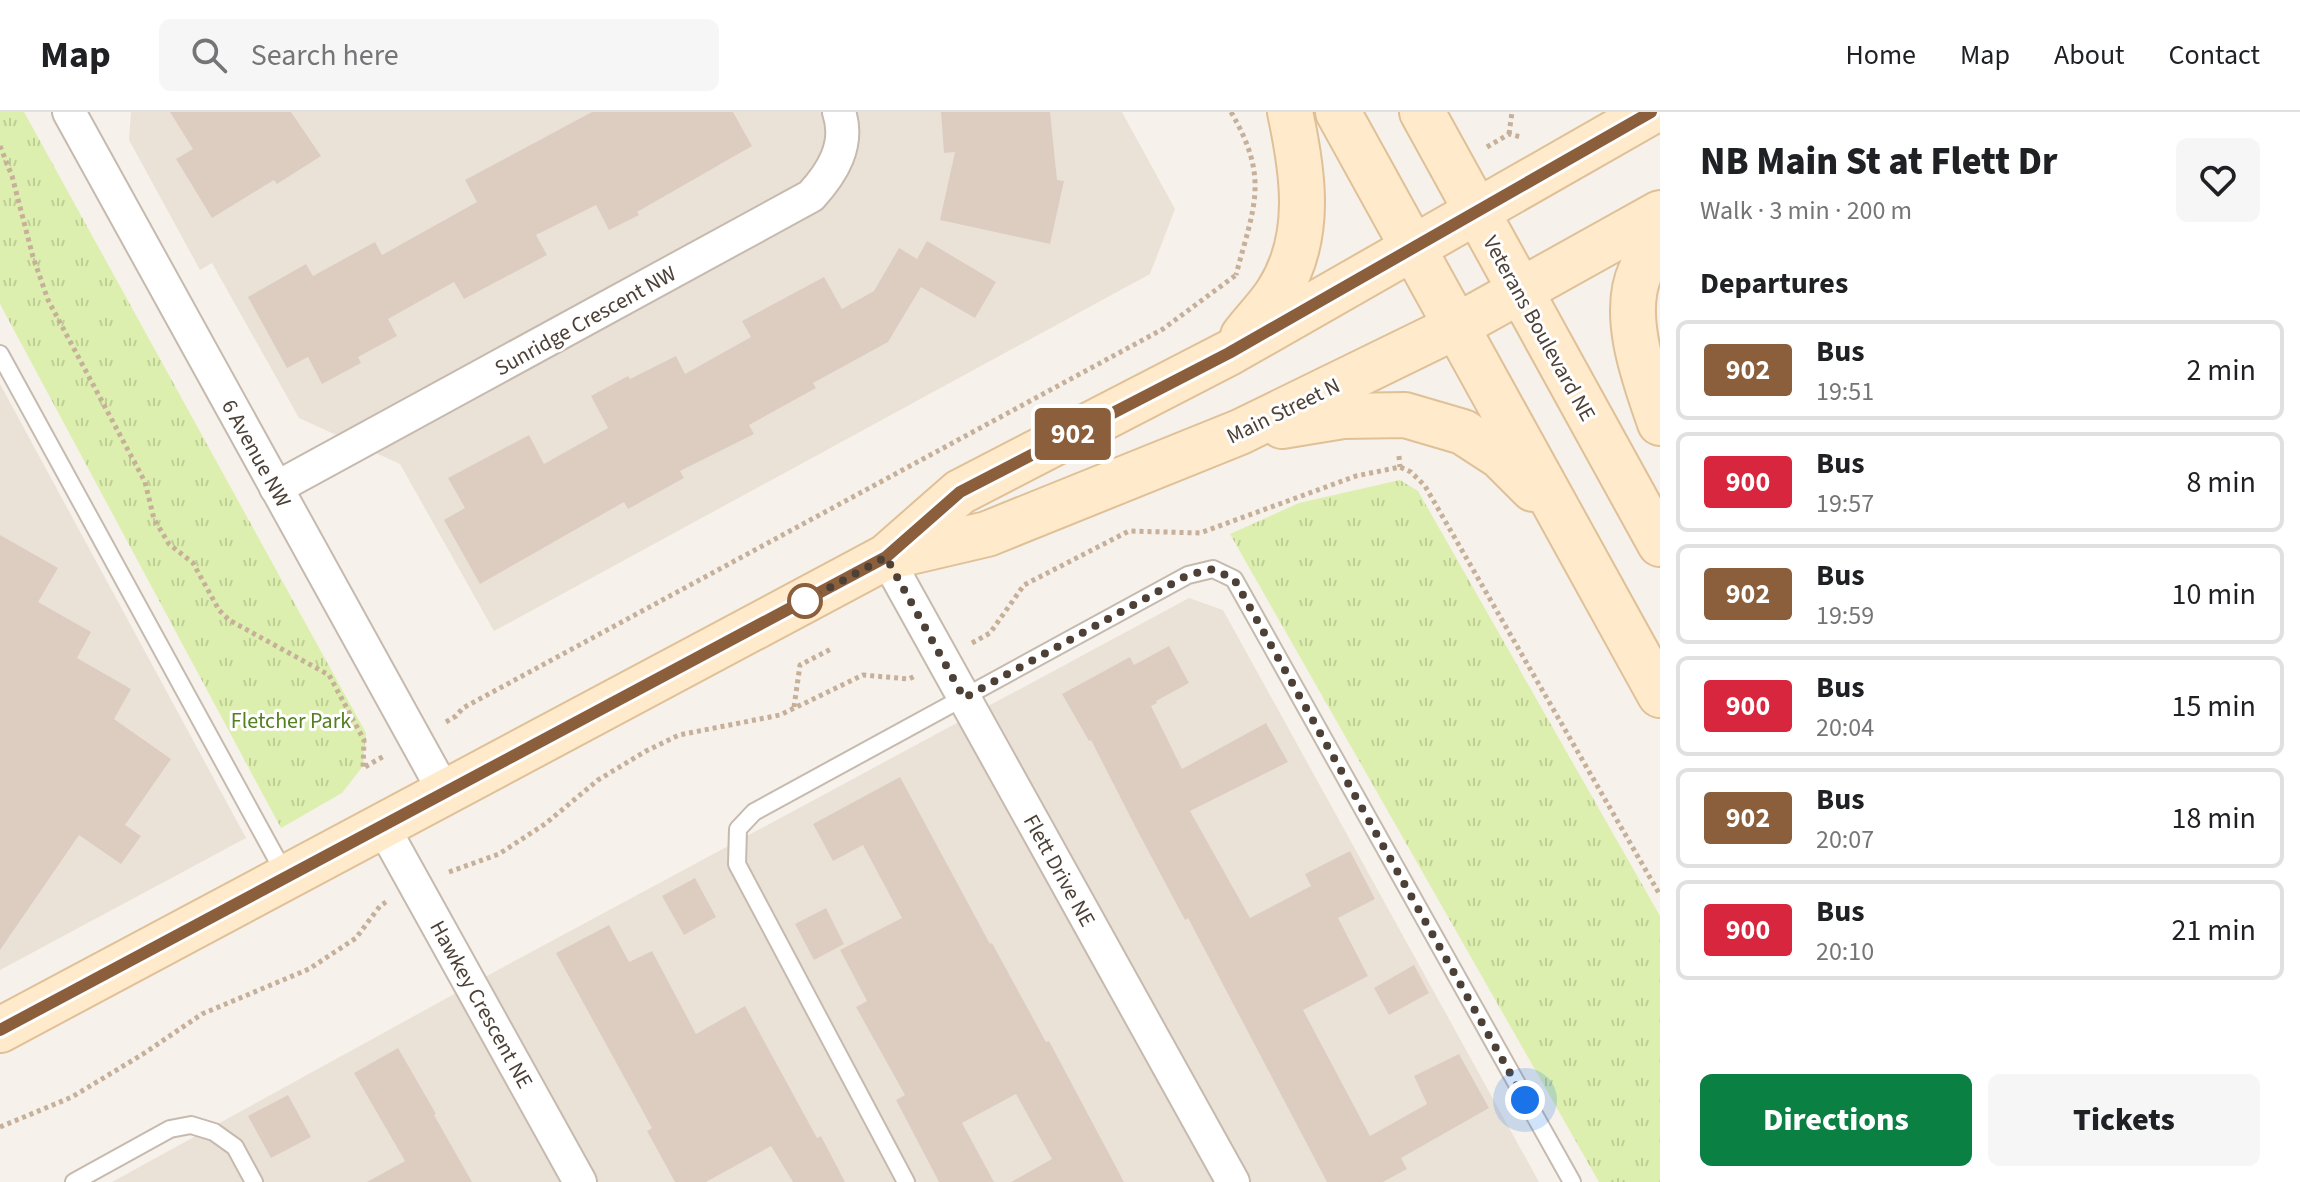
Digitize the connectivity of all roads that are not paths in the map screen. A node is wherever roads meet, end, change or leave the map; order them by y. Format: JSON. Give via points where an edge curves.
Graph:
{"nodes":[{"id":1,"x":69,"y":112,"type":"edge"},
{"id":2,"x":839,"y":112,"type":"edge"},
{"id":3,"x":1290,"y":112,"type":"edge"},
{"id":4,"x":1338,"y":112,"type":"edge"},
{"id":5,"x":1422,"y":112,"type":"edge"},
{"id":6,"x":1651,"y":112,"type":"edge"},
{"id":7,"x":1476,"y":211,"type":"junction"},
{"id":8,"x":1660,"y":213,"type":"edge"},
{"id":9,"x":1660,"y":244,"type":"edge"},
{"id":10,"x":1412,"y":247,"type":"junction"},
{"id":11,"x":1520,"y":292,"type":"junction"},
{"id":12,"x":1457,"y":326,"type":"junction"},
{"id":13,"x":1229,"y":353,"type":"junction"},
{"id":14,"x":0,"y":354,"type":"edge"},
{"id":15,"x":1660,"y":423,"type":"edge"},
{"id":16,"x":1240,"y":432,"type":"junction"},
{"id":17,"x":276,"y":488,"type":"junction"},
{"id":18,"x":1562,"y":517,"type":"junction"},
{"id":19,"x":1660,"y":544,"type":"edge"},
{"id":20,"x":886,"y":557,"type":"junction"},
{"id":21,"x":1660,"y":695,"type":"edge"},
{"id":22,"x":964,"y":698,"type":"junction"},
{"id":23,"x":445,"y":793,"type":"junction"},
{"id":24,"x":383,"y":827,"type":"junction"},
{"id":25,"x":287,"y":877,"type":"junction"},
{"id":26,"x":0,"y":1030,"type":"edge"},
{"id":27,"x":74,"y":1182,"type":"edge"},
{"id":28,"x":254,"y":1182,"type":"edge"},
{"id":29,"x":580,"y":1182,"type":"edge"},
{"id":30,"x":906,"y":1182,"type":"edge"},
{"id":31,"x":1233,"y":1182,"type":"edge"},
{"id":32,"x":1572,"y":1182,"type":"edge"}],
"edges":[{"from":1,"to":17,"type":"street","name":"6 Avenue NW"},
{"from":2,"to":17,"type":"street","name":"Sunridge Crescent NW","via":[[841,148],[832,173],[811,196]]},
{"from":3,"to":13,"type":"main road","via":[[1300,161],[1298,244],[1278,292]]},
{"from":4,"to":10,"type":"main road"},
{"from":5,"to":7,"type":"main road","name":"Veterans Boulevard NE"},
{"from":6,"to":7,"type":"main road","name":"Main Street N"},
{"from":7,"to":10,"type":"main road","name":"Main Street N"},
{"from":7,"to":11,"type":"main road","name":"Veterans Boulevard NE"},
{"from":8,"to":11,"type":"main road","name":"Main Street N"},
{"from":9,"to":15,"type":"main road","via":[[1641,270],[1633,308],[1638,358]]},
{"from":10,"to":12,"type":"main road"},
{"from":10,"to":13,"type":"main road","name":"Main Street N"},
{"from":11,"to":12,"type":"main road","name":"Main Street N"},
{"from":11,"to":19,"type":"main road","name":"Veterans Boulevard NE"},
{"from":12,"to":16,"type":"main road","name":"Main Street N"},
{"from":12,"to":18,"type":"main road"},
{"from":13,"to":20,"type":"main road","name":"Main Street N","via":[[960,492]]},
{"from":14,"to":25,"type":"lane"},
{"from":16,"to":18,"type":"main road","via":[[1343,416],[1405,415],[1463,432],[1500,456]]},
{"from":16,"to":20,"type":"main road","name":"Main Street N","via":[[987,534]]},
{"from":17,"to":23,"type":"street","name":"6 Avenue NW"},
{"from":18,"to":21,"type":"main road"},
{"from":20,"to":22,"type":"street","name":"Flett Drive NE"},
{"from":20,"to":23,"type":"main road","name":"Main Street N"},
{"from":22,"to":30,"type":"lane","via":[[754,812],[738,829],[737,864]]},
{"from":22,"to":31,"type":"street","name":"Flett Drive NE"},
{"from":22,"to":32,"type":"lane","via":[[1188,575],[1213,569],[1234,579]]},
{"from":23,"to":24,"type":"main road","name":"Main Street N"},
{"from":24,"to":25,"type":"main road","name":"Main Street N"},
{"from":24,"to":29,"type":"street","name":"Hawkey Crescent NE"},
{"from":25,"to":26,"type":"main road","name":"Main Street N"},
{"from":27,"to":28,"type":"lane","via":[[170,1129],[191,1125],[214,1132],[235,1147]]}]}
